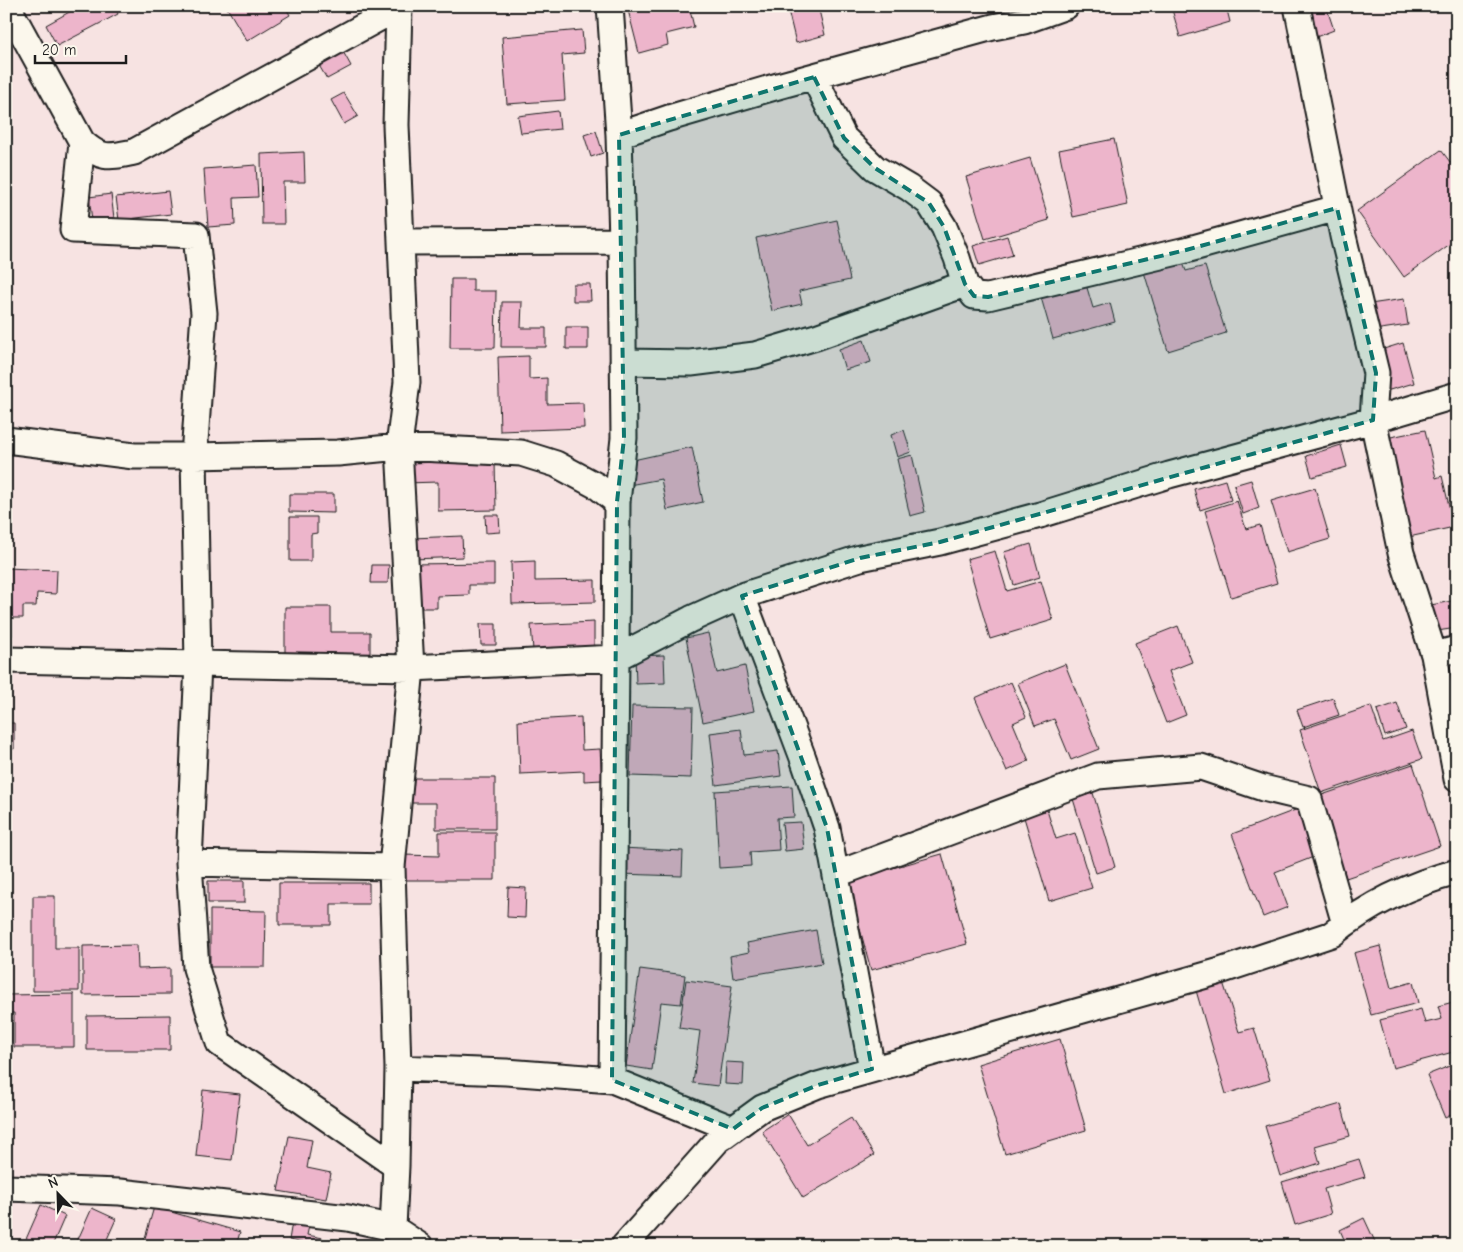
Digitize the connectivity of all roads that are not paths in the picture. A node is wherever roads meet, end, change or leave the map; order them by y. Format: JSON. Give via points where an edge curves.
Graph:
{"nodes":[{"id":1,"x":10,"y":6,"type":"edge"},
{"id":2,"x":393,"y":6,"type":"edge"},
{"id":3,"x":399,"y":6,"type":"edge"},
{"id":4,"x":610,"y":6,"type":"edge"},
{"id":5,"x":1066,"y":6,"type":"edge"},
{"id":6,"x":1296,"y":6,"type":"edge"},
{"id":7,"x":814,"y":77,"type":"junction"},
{"id":8,"x":619,"y":136,"type":"junction"},
{"id":9,"x":82,"y":142,"type":"junction"},
{"id":10,"x":1337,"y":208,"type":"junction"},
{"id":11,"x":622,"y":241,"type":"junction"},
{"id":12,"x":401,"y":242,"type":"junction"},
{"id":13,"x":965,"y":284,"type":"junction"},
{"id":14,"x":623,"y":362,"type":"junction"},
{"id":15,"x":1457,"y":395,"type":"edge"},
{"id":16,"x":1373,"y":420,"type":"junction"},
{"id":17,"x":6,"y":440,"type":"edge"},
{"id":18,"x":399,"y":447,"type":"junction"},
{"id":19,"x":194,"y":456,"type":"junction"},
{"id":20,"x":617,"y":502,"type":"junction"},
{"id":21,"x":742,"y":596,"type":"junction"},
{"id":22,"x":1445,"y":652,"type":"edge"},
{"id":23,"x":616,"y":658,"type":"junction"},
{"id":24,"x":6,"y":660,"type":"edge"},
{"id":25,"x":198,"y":664,"type":"junction"},
{"id":26,"x":411,"y":668,"type":"junction"},
{"id":27,"x":1457,"y":779,"type":"edge"},
{"id":28,"x":189,"y":863,"type":"junction"},
{"id":29,"x":392,"y":867,"type":"junction"},
{"id":30,"x":1457,"y":872,"type":"edge"},
{"id":31,"x":837,"y":874,"type":"junction"},
{"id":32,"x":1345,"y":924,"type":"junction"},
{"id":33,"x":398,"y":1068,"type":"junction"},
{"id":34,"x":872,"y":1069,"type":"junction"},
{"id":35,"x":612,"y":1080,"type":"junction"},
{"id":36,"x":733,"y":1129,"type":"junction"},
{"id":37,"x":396,"y":1166,"type":"junction"},
{"id":38,"x":6,"y":1188,"type":"edge"},
{"id":39,"x":393,"y":1228,"type":"junction"},
{"id":40,"x":420,"y":1246,"type":"edge"},
{"id":41,"x":624,"y":1246,"type":"edge"}],
"edges":[{"from":1,"to":9,"type":"street"},
{"from":2,"to":9,"type":"street","via":[[381,17],[134,152],[109,157],[94,152]]},
{"from":3,"to":12,"type":"street","via":[[396,125]]},
{"from":4,"to":8,"type":"street"},
{"from":5,"to":7,"type":"street","via":[[1024,21]]},
{"from":6,"to":10,"type":"street"},
{"from":7,"to":8,"type":"street","via":[[669,118]]},
{"from":7,"to":13,"type":"street","via":[[844,138],[876,168],[929,203],[944,227]]},
{"from":8,"to":11,"type":"street"},
{"from":9,"to":19,"type":"street","via":[[73,230],[196,235],[204,312]]},
{"from":10,"to":13,"type":"street","via":[[1186,250],[988,297],[974,296]]},
{"from":10,"to":16,"type":"street","via":[[1376,373]]},
{"from":11,"to":12,"type":"street"},
{"from":11,"to":14,"type":"street"},
{"from":12,"to":18,"type":"street","via":[[407,382]]},
{"from":13,"to":14,"type":"street","via":[[755,355],[691,363]]},
{"from":14,"to":20,"type":"street","via":[[624,438]]},
{"from":15,"to":16,"type":"street"},
{"from":16,"to":21,"type":"street","via":[[1168,475],[1040,515],[860,558]]},
{"from":16,"to":22,"type":"street","via":[[1401,554]]},
{"from":17,"to":19,"type":"street","via":[[134,456]]},
{"from":18,"to":19,"type":"street","via":[[338,453]]},
{"from":18,"to":20,"type":"street","via":[[521,453],[556,464],[597,486]]},
{"from":18,"to":26,"type":"street"},
{"from":19,"to":25,"type":"street"},
{"from":20,"to":23,"type":"street"},
{"from":21,"to":23,"type":"street"},
{"from":21,"to":31,"type":"street","via":[[827,828]]},
{"from":22,"to":27,"type":"street"},
{"from":23,"to":26,"type":"street"},
{"from":23,"to":35,"type":"street"},
{"from":24,"to":25,"type":"street"},
{"from":25,"to":26,"type":"street"},
{"from":25,"to":28,"type":"street"},
{"from":26,"to":29,"type":"street"},
{"from":28,"to":29,"type":"street"},
{"from":28,"to":37,"type":"street","via":[[196,968],[220,1043]]},
{"from":29,"to":33,"type":"street"},
{"from":30,"to":32,"type":"street","via":[[1432,878],[1388,897]]},
{"from":31,"to":32,"type":"street","via":[[1098,776],[1201,767],[1263,788],[1309,799]]},
{"from":31,"to":34,"type":"street"},
{"from":32,"to":34,"type":"street","via":[[1332,934],[1217,972]]},
{"from":33,"to":35,"type":"street"},
{"from":33,"to":37,"type":"street"},
{"from":34,"to":36,"type":"street","via":[[818,1085],[762,1108]]},
{"from":35,"to":36,"type":"street"},
{"from":36,"to":41,"type":"street","via":[[718,1140]]},
{"from":37,"to":39,"type":"street"},
{"from":38,"to":39,"type":"street","via":[[120,1192],[348,1218]]},
{"from":39,"to":40,"type":"street"}]}
